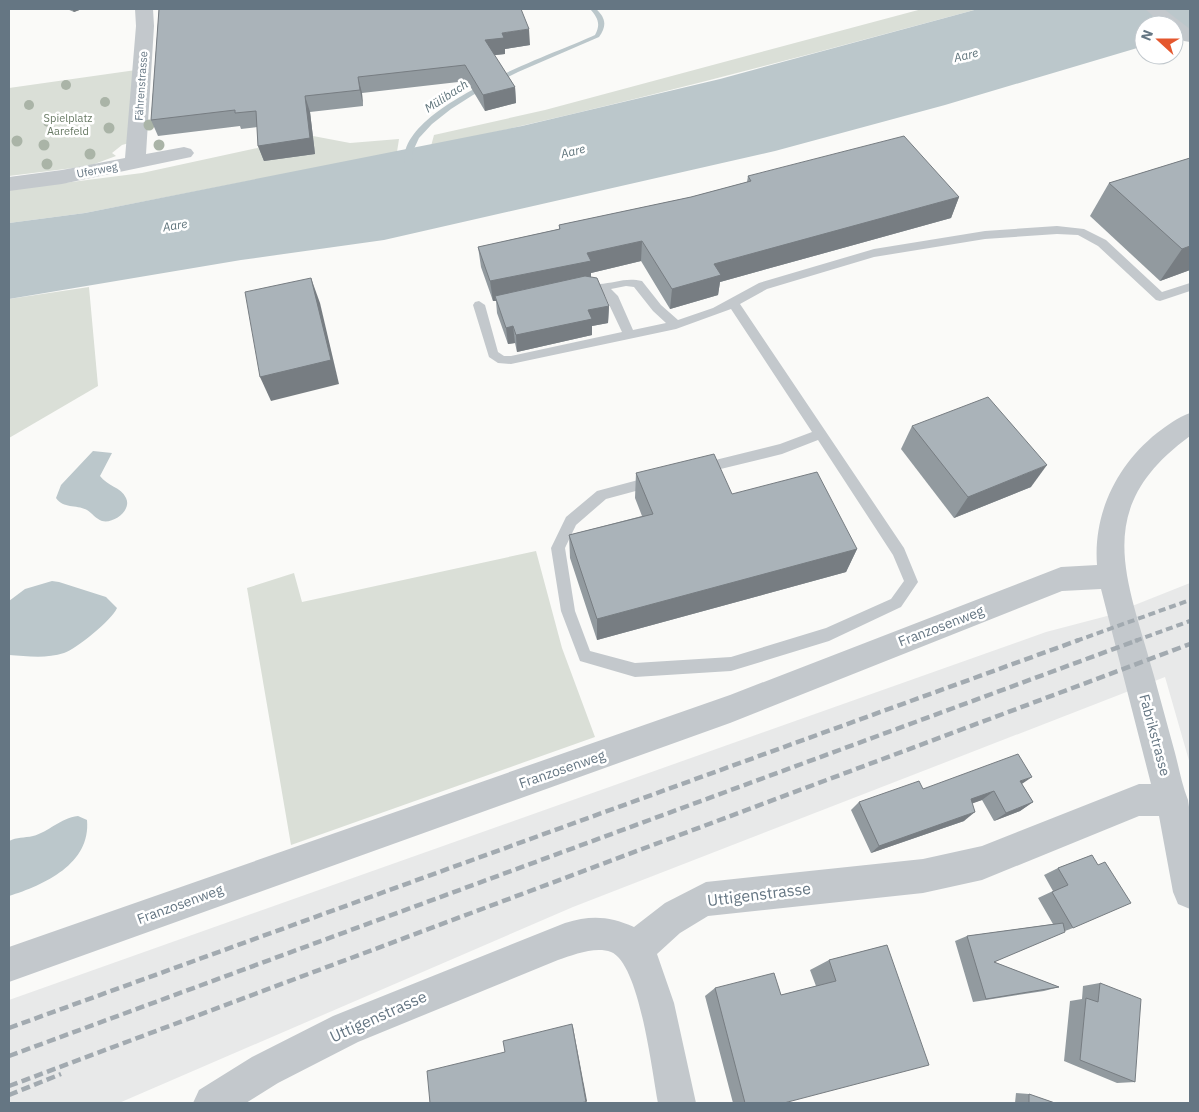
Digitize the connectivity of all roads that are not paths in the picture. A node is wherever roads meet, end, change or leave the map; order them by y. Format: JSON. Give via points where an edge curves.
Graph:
{"nodes":[{"id":1,"x":144,"y":9,"type":"edge"},
{"id":2,"x":1153,"y":9,"type":"edge"},
{"id":3,"x":1190,"y":37,"type":"edge"},
{"id":4,"x":184,"y":153,"type":"dead end"},
{"id":5,"x":135,"y":163,"type":"junction"},
{"id":6,"x":9,"y":184,"type":"edge"},
{"id":7,"x":601,"y":287,"type":"junction"},
{"id":8,"x":1190,"y":287,"type":"edge"},
{"id":9,"x":576,"y":290,"type":"edge"},
{"id":10,"x":733,"y":303,"type":"junction"},
{"id":11,"x":483,"y":308,"type":"dead end"},
{"id":12,"x":676,"y":325,"type":"junction"},
{"id":13,"x":630,"y":336,"type":"junction"},
{"id":14,"x":1190,"y":423,"type":"edge"},
{"id":15,"x":821,"y":434,"type":"junction"},
{"id":16,"x":687,"y":472,"type":"edge"},
{"id":17,"x":668,"y":477,"type":"edge"},
{"id":18,"x":1114,"y":578,"type":"junction"},
{"id":19,"x":1172,"y":800,"type":"junction"},
{"id":20,"x":1190,"y":892,"type":"edge"},
{"id":21,"x":636,"y":950,"type":"junction"},
{"id":22,"x":9,"y":964,"type":"edge"},
{"id":23,"x":212,"y":1103,"type":"edge"},
{"id":24,"x":677,"y":1103,"type":"edge"}],
"edges":[{"from":1,"to":5,"type":"street","name":"Fährenstrasse"},
{"from":2,"to":3,"type":"street"},
{"from":4,"to":5,"type":"street","name":"Uferweg"},
{"from":5,"to":6,"type":"street","name":"Uferweg"},
{"from":7,"to":9,"type":"lane"},
{"from":7,"to":12,"type":"lane","via":[[626,282],[638,284]]},
{"from":7,"to":13,"type":"lane","via":[[612,296]]},
{"from":8,"to":10,"type":"lane","via":[[1160,297],[1102,243],[1080,232],[1057,230],[985,235],[874,253],[763,286]]},
{"from":10,"to":12,"type":"lane"},
{"from":10,"to":15,"type":"lane"},
{"from":11,"to":13,"type":"lane","via":[[493,354],[502,360]]},
{"from":12,"to":13,"type":"lane"},
{"from":14,"to":18,"type":"street","via":[[1149,454],[1135,470],[1123,492],[1110,534]]},
{"from":15,"to":16,"type":"lane","via":[[782,449]]},
{"from":15,"to":17,"type":"lane","via":[[899,552],[911,582],[896,603],[829,634],[731,664],[635,670],[585,656],[568,611],[558,548],[567,528],[571,520],[602,495]]},
{"from":18,"to":19,"type":"street","name":"Fabrikstrasse"},
{"from":18,"to":22,"type":"street","name":"Franzosenweg","via":[[1061,579],[730,709]]},
{"from":19,"to":20,"type":"street","name":"Fabrikstrasse"},
{"from":19,"to":21,"type":"street","name":"Uttigenstrasse","via":[[1139,800],[982,863],[922,876],[706,899],[681,910],[658,927]]},
{"from":21,"to":23,"type":"street","name":"Uttigenstrasse","via":[[620,938],[600,934],[558,943],[346,1029],[265,1070]]},
{"from":21,"to":24,"type":"street","via":[[651,983]]}]}
